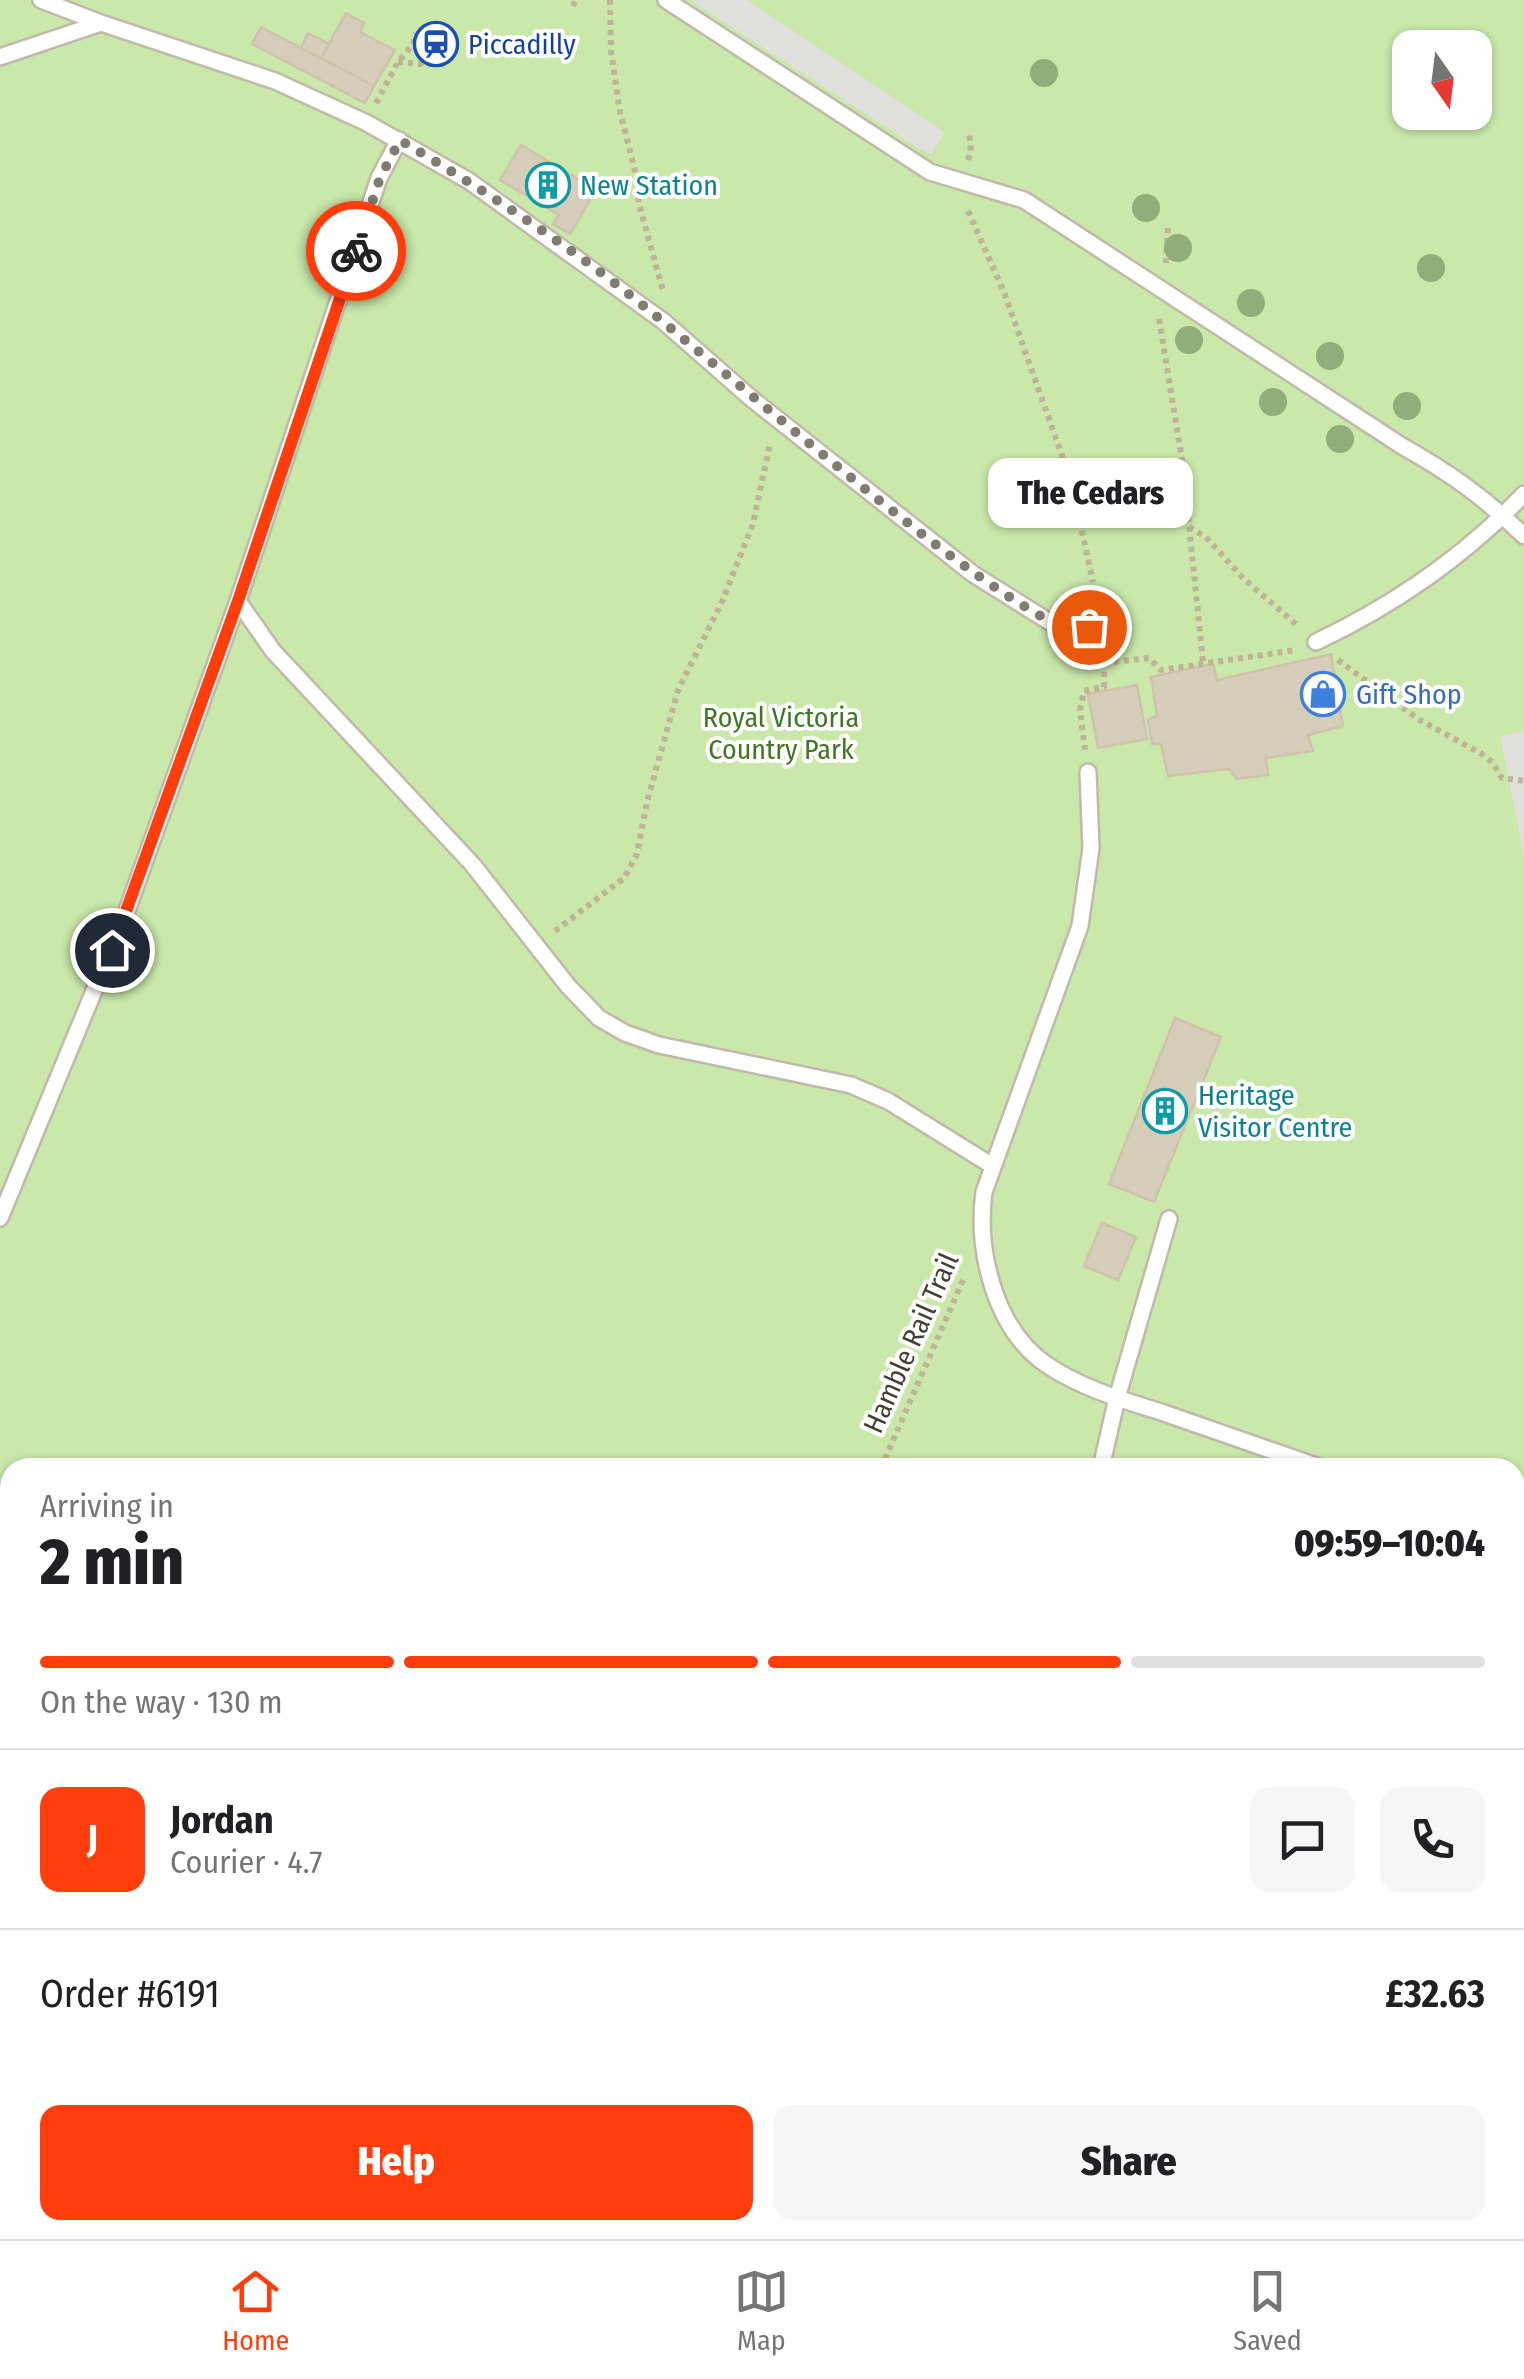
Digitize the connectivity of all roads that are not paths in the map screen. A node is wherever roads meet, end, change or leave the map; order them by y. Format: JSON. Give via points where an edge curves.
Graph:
{"nodes":[{"id":1,"x":41,"y":0,"type":"edge"},
{"id":2,"x":666,"y":0,"type":"edge"},
{"id":3,"x":101,"y":24,"type":"junction"},
{"id":4,"x":0,"y":57,"type":"edge"},
{"id":5,"x":400,"y":140,"type":"junction"},
{"id":6,"x":1524,"y":494,"type":"edge"},
{"id":7,"x":1504,"y":516,"type":"junction"},
{"id":8,"x":1524,"y":536,"type":"edge"},
{"id":9,"x":238,"y":601,"type":"junction"},
{"id":10,"x":1093,"y":605,"type":"road end"},
{"id":11,"x":1316,"y":642,"type":"road end"},
{"id":12,"x":1088,"y":772,"type":"road end"},
{"id":13,"x":991,"y":1166,"type":"junction"},
{"id":14,"x":0,"y":1218,"type":"edge"},
{"id":15,"x":1170,"y":1219,"type":"dead end"},
{"id":16,"x":1117,"y":1398,"type":"junction"},
{"id":17,"x":1103,"y":1458,"type":"edge"},
{"id":18,"x":1293,"y":1458,"type":"edge"}],
"edges":[{"from":1,"to":3,"type":"lane"},
{"from":2,"to":7,"type":"lane","via":[[916,163],[1024,200],[1448,471]]},
{"from":3,"to":4,"type":"lane"},
{"from":3,"to":5,"type":"lane","via":[[276,80]]},
{"from":5,"to":9,"type":"lane","via":[[380,178]]},
{"from":5,"to":10,"type":"lane","via":[[469,181],[663,321],[973,574],[1080,634],[1092,620]]},
{"from":6,"to":7,"type":"lane"},
{"from":7,"to":8,"type":"lane"},
{"from":7,"to":11,"type":"lane","via":[[1410,591]]},
{"from":9,"to":13,"type":"lane","via":[[273,651],[473,865],[599,1018],[659,1044],[851,1084]]},
{"from":9,"to":14,"type":"lane","via":[[125,916]]},
{"from":12,"to":13,"type":"lane","via":[[1090,848],[1080,926]]},
{"from":13,"to":16,"type":"lane","via":[[982,1237],[1000,1303],[1045,1364]]},
{"from":15,"to":16,"type":"lane"},
{"from":16,"to":17,"type":"lane"},
{"from":16,"to":18,"type":"lane"}]}
